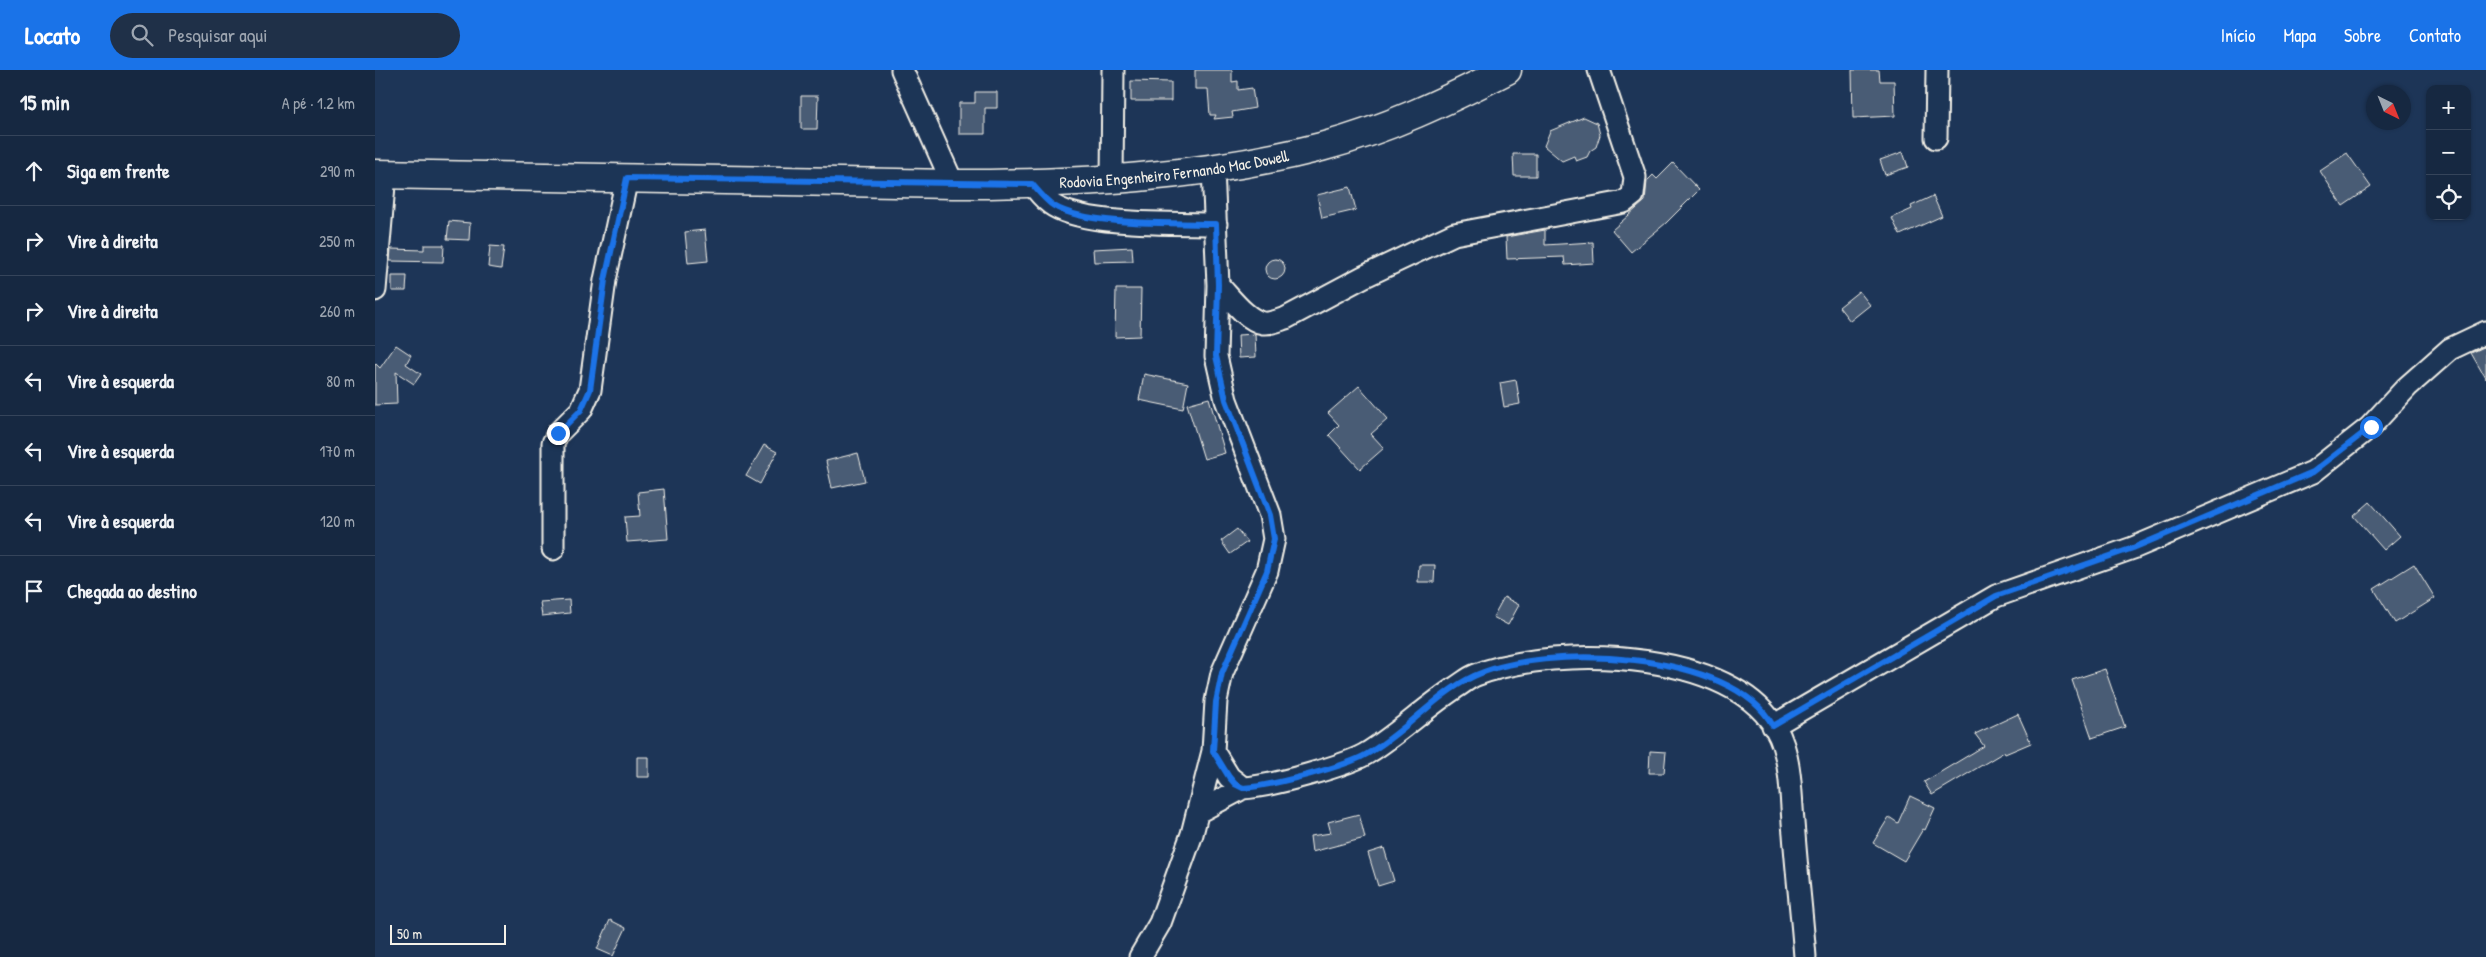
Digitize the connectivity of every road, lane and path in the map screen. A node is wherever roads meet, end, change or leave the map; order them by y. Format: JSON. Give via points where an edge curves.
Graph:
{"nodes":[{"id":1,"x":901,"y":70,"type":"edge"},
{"id":2,"x":1113,"y":70,"type":"edge"},
{"id":3,"x":1507,"y":70,"type":"edge"},
{"id":4,"x":1599,"y":70,"type":"edge"},
{"id":5,"x":1937,"y":70,"type":"edge"},
{"id":6,"x":1936,"y":138,"type":"dead end"},
{"id":7,"x":1213,"y":168,"type":"junction"},
{"id":8,"x":380,"y":174,"type":"edge"},
{"id":9,"x":627,"y":178,"type":"junction"},
{"id":10,"x":1112,"y":180,"type":"junction"},
{"id":11,"x":953,"y":184,"type":"junction"},
{"id":12,"x":1032,"y":184,"type":"junction"},
{"id":13,"x":1216,"y":224,"type":"junction"},
{"id":14,"x":1218,"y":285,"type":"junction"},
{"id":15,"x":375,"y":290,"type":"edge"},
{"id":16,"x":2486,"y":332,"type":"edge"},
{"id":17,"x":553,"y":549,"type":"dead end"},
{"id":18,"x":1773,"y":726,"type":"junction"},
{"id":19,"x":1213,"y":751,"type":"junction"},
{"id":20,"x":1243,"y":788,"type":"junction"},
{"id":21,"x":1198,"y":812,"type":"junction"},
{"id":22,"x":1141,"y":957,"type":"edge"},
{"id":23,"x":1805,"y":957,"type":"edge"}],
"edges":[{"from":1,"to":11,"type":"street"},
{"from":2,"to":10,"type":"street"},
{"from":3,"to":7,"type":"main road","name":"Rodovia Engenheiro Fernando Mac Dowell","via":[[1407,116],[1321,147]]},
{"from":4,"to":14,"type":"street","via":[[1635,177],[1633,195],[1624,202],[1453,234],[1273,322],[1263,323],[1251,317]]},
{"from":5,"to":6,"type":"street"},
{"from":7,"to":10,"type":"main road","name":"Rodovia Engenheiro Fernando Mac Dowell"},
{"from":7,"to":13,"type":"street"},
{"from":8,"to":9,"type":"main road","name":"Rodovia Engenheiro Fernando Mac Dowell"},
{"from":8,"to":15,"type":"street"},
{"from":9,"to":11,"type":"main road","name":"Rodovia Engenheiro Fernando Mac Dowell"},
{"from":9,"to":17,"type":"street","via":[[605,280],[590,390],[581,410],[558,433],[553,443]]},
{"from":10,"to":12,"type":"main road","name":"Rodovia Engenheiro Fernando Mac Dowell"},
{"from":11,"to":12,"type":"main road","name":"Rodovia Engenheiro Fernando Mac Dowell"},
{"from":12,"to":13,"type":"street","via":[[1053,205],[1068,212],[1125,222]]},
{"from":13,"to":14,"type":"street"},
{"from":14,"to":19,"type":"street","via":[[1216,356],[1226,400],[1270,515],[1274,539],[1267,571],[1222,673],[1216,702]]},
{"from":16,"to":18,"type":"street","via":[[2450,349],[2407,387],[2371,427],[2313,472],[2133,548],[1996,596]]},
{"from":18,"to":20,"type":"street","via":[[1755,701],[1724,683],[1681,668],[1637,660],[1577,657],[1532,660],[1475,676],[1438,699],[1367,754],[1347,763]]},
{"from":18,"to":23,"type":"street","via":[[1783,744],[1789,777]]},
{"from":19,"to":20,"type":"street","via":[[1229,777]]},
{"from":19,"to":21,"type":"street"},
{"from":20,"to":21,"type":"street"},
{"from":21,"to":22,"type":"street","via":[[1160,922]]}]}
